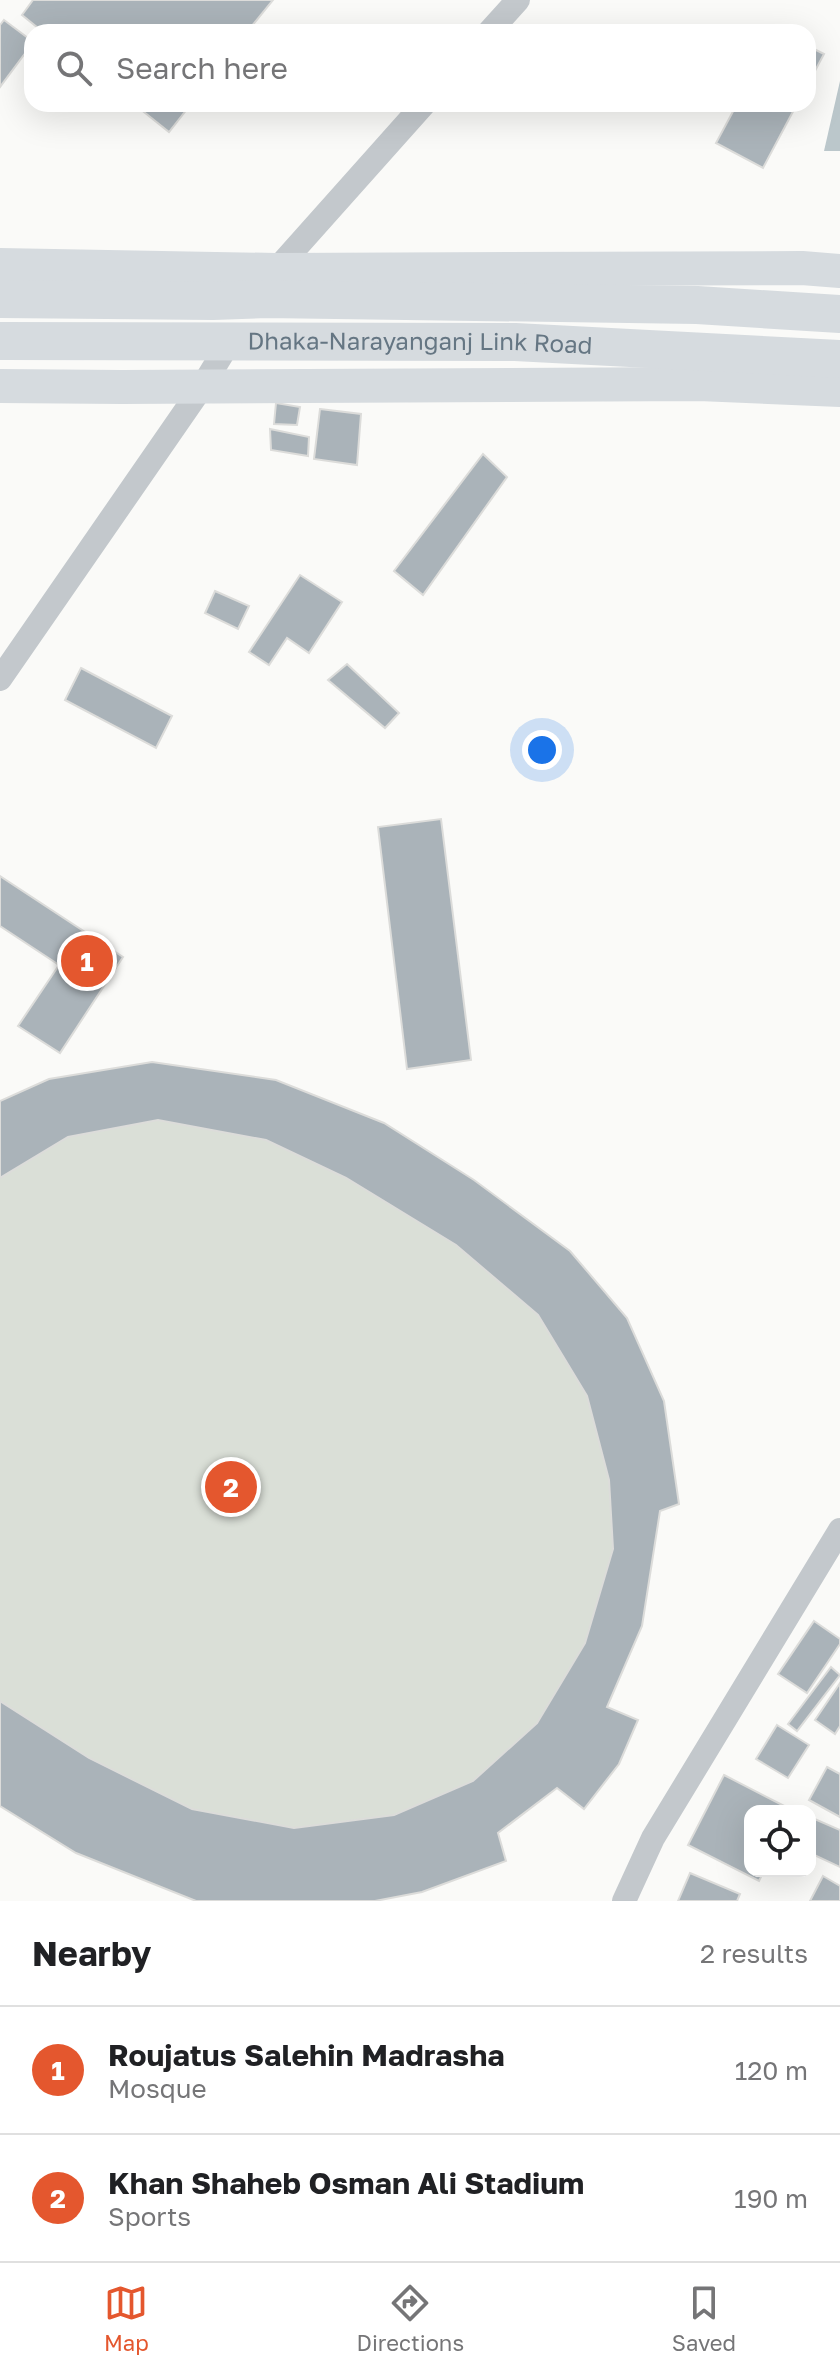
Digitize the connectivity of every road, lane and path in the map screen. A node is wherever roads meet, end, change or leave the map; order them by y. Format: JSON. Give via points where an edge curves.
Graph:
{"nodes":[{"id":1,"x":518,"y":0,"type":"edge"},
{"id":2,"x":496,"y":24,"type":"edge"},
{"id":3,"x":417,"y":112,"type":"edge"},
{"id":4,"x":0,"y":265,"type":"edge"},
{"id":5,"x":840,"y":271,"type":"edge"},
{"id":6,"x":271,"y":284,"type":"junction"},
{"id":7,"x":0,"y":299,"type":"edge"},
{"id":8,"x":840,"y":314,"type":"edge"},
{"id":9,"x":0,"y":341,"type":"edge"},
{"id":10,"x":230,"y":341,"type":"junction"},
{"id":11,"x":840,"y":359,"type":"edge"},
{"id":12,"x":0,"y":386,"type":"edge"},
{"id":13,"x":202,"y":387,"type":"junction"},
{"id":14,"x":840,"y":390,"type":"edge"},
{"id":15,"x":0,"y":679,"type":"edge"},
{"id":16,"x":840,"y":1530,"type":"edge"},
{"id":17,"x":624,"y":1901,"type":"edge"}],
"edges":[{"from":1,"to":2,"type":"street"},
{"from":3,"to":6,"type":"street"},
{"from":4,"to":6,"type":"street"},
{"from":5,"to":6,"type":"street"},
{"from":6,"to":7,"type":"main road","name":"Dhaka-Narayanganj Link Road","via":[[213,301]]},
{"from":6,"to":8,"type":"main road","name":"Dhaka-Narayanganj Link Road"},
{"from":9,"to":10,"type":"main road","name":"Dhaka-Narayanganj Link Road"},
{"from":10,"to":11,"type":"main road","name":"Dhaka-Narayanganj Link Road","via":[[515,342]]},
{"from":10,"to":13,"type":"street"},
{"from":12,"to":13,"type":"street"},
{"from":13,"to":14,"type":"street","via":[[699,384]]},
{"from":13,"to":15,"type":"street"},
{"from":16,"to":17,"type":"street","via":[[653,1838]]}]}
